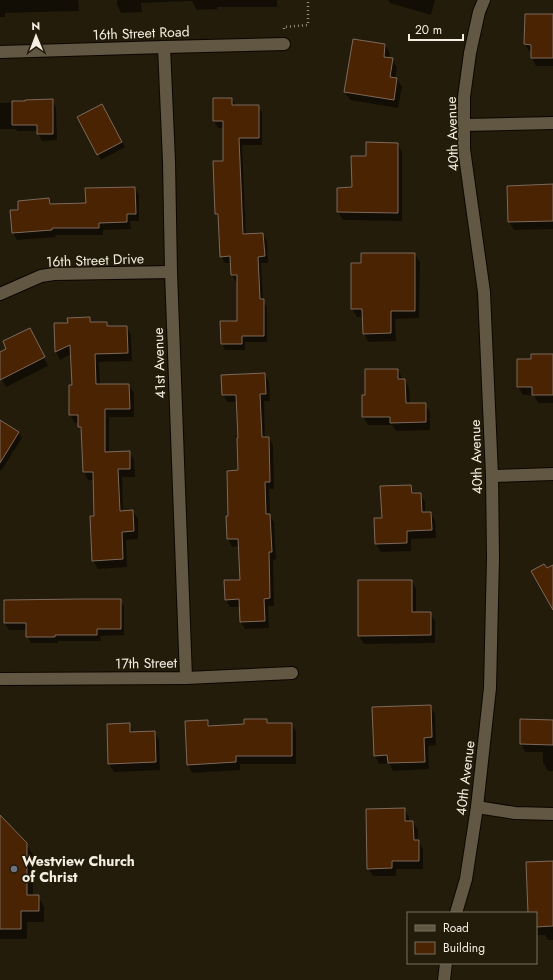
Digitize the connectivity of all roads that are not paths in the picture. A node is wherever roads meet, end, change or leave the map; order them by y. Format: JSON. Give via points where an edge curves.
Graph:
{"nodes":[{"id":1,"x":484,"y":0,"type":"edge"},
{"id":2,"x":284,"y":44,"type":"road end"},
{"id":3,"x":164,"y":47,"type":"junction"},
{"id":4,"x":0,"y":52,"type":"edge"},
{"id":5,"x":553,"y":123,"type":"edge"},
{"id":6,"x":464,"y":125,"type":"junction"},
{"id":7,"x":171,"y":272,"type":"junction"},
{"id":8,"x":0,"y":294,"type":"edge"},
{"id":9,"x":553,"y":474,"type":"edge"},
{"id":10,"x":492,"y":476,"type":"junction"},
{"id":11,"x":292,"y":673,"type":"dead end"},
{"id":12,"x":186,"y":678,"type":"junction"},
{"id":13,"x":0,"y":679,"type":"edge"},
{"id":14,"x":477,"y":807,"type":"junction"},
{"id":15,"x":553,"y":814,"type":"edge"},
{"id":16,"x":456,"y":912,"type":"edge"},
{"id":17,"x":446,"y":964,"type":"edge"},
{"id":18,"x":444,"y":980,"type":"edge"}],
"edges":[{"from":1,"to":6,"type":"street","name":"40th Avenue","via":[[470,54],[464,97]]},
{"from":2,"to":3,"type":"street","name":"16th Street Road"},
{"from":3,"to":4,"type":"street","name":"16th Street Road"},
{"from":3,"to":7,"type":"street","name":"41st Avenue","via":[[170,161]]},
{"from":5,"to":6,"type":"street"},
{"from":6,"to":10,"type":"street","name":"40th Avenue","via":[[464,148],[484,292]]},
{"from":7,"to":8,"type":"street","name":"16th Street Drive","via":[[54,274],[41,276]]},
{"from":7,"to":12,"type":"street","name":"41st Avenue"},
{"from":9,"to":10,"type":"street"},
{"from":10,"to":14,"type":"street","name":"40th Avenue","via":[[490,688]]},
{"from":11,"to":12,"type":"street","name":"17th Street"},
{"from":12,"to":13,"type":"street","name":"17th Street"},
{"from":14,"to":15,"type":"street","via":[[515,813]]},
{"from":14,"to":16,"type":"street","name":"40th Avenue","via":[[466,878]]},
{"from":17,"to":18,"type":"street"}]}
